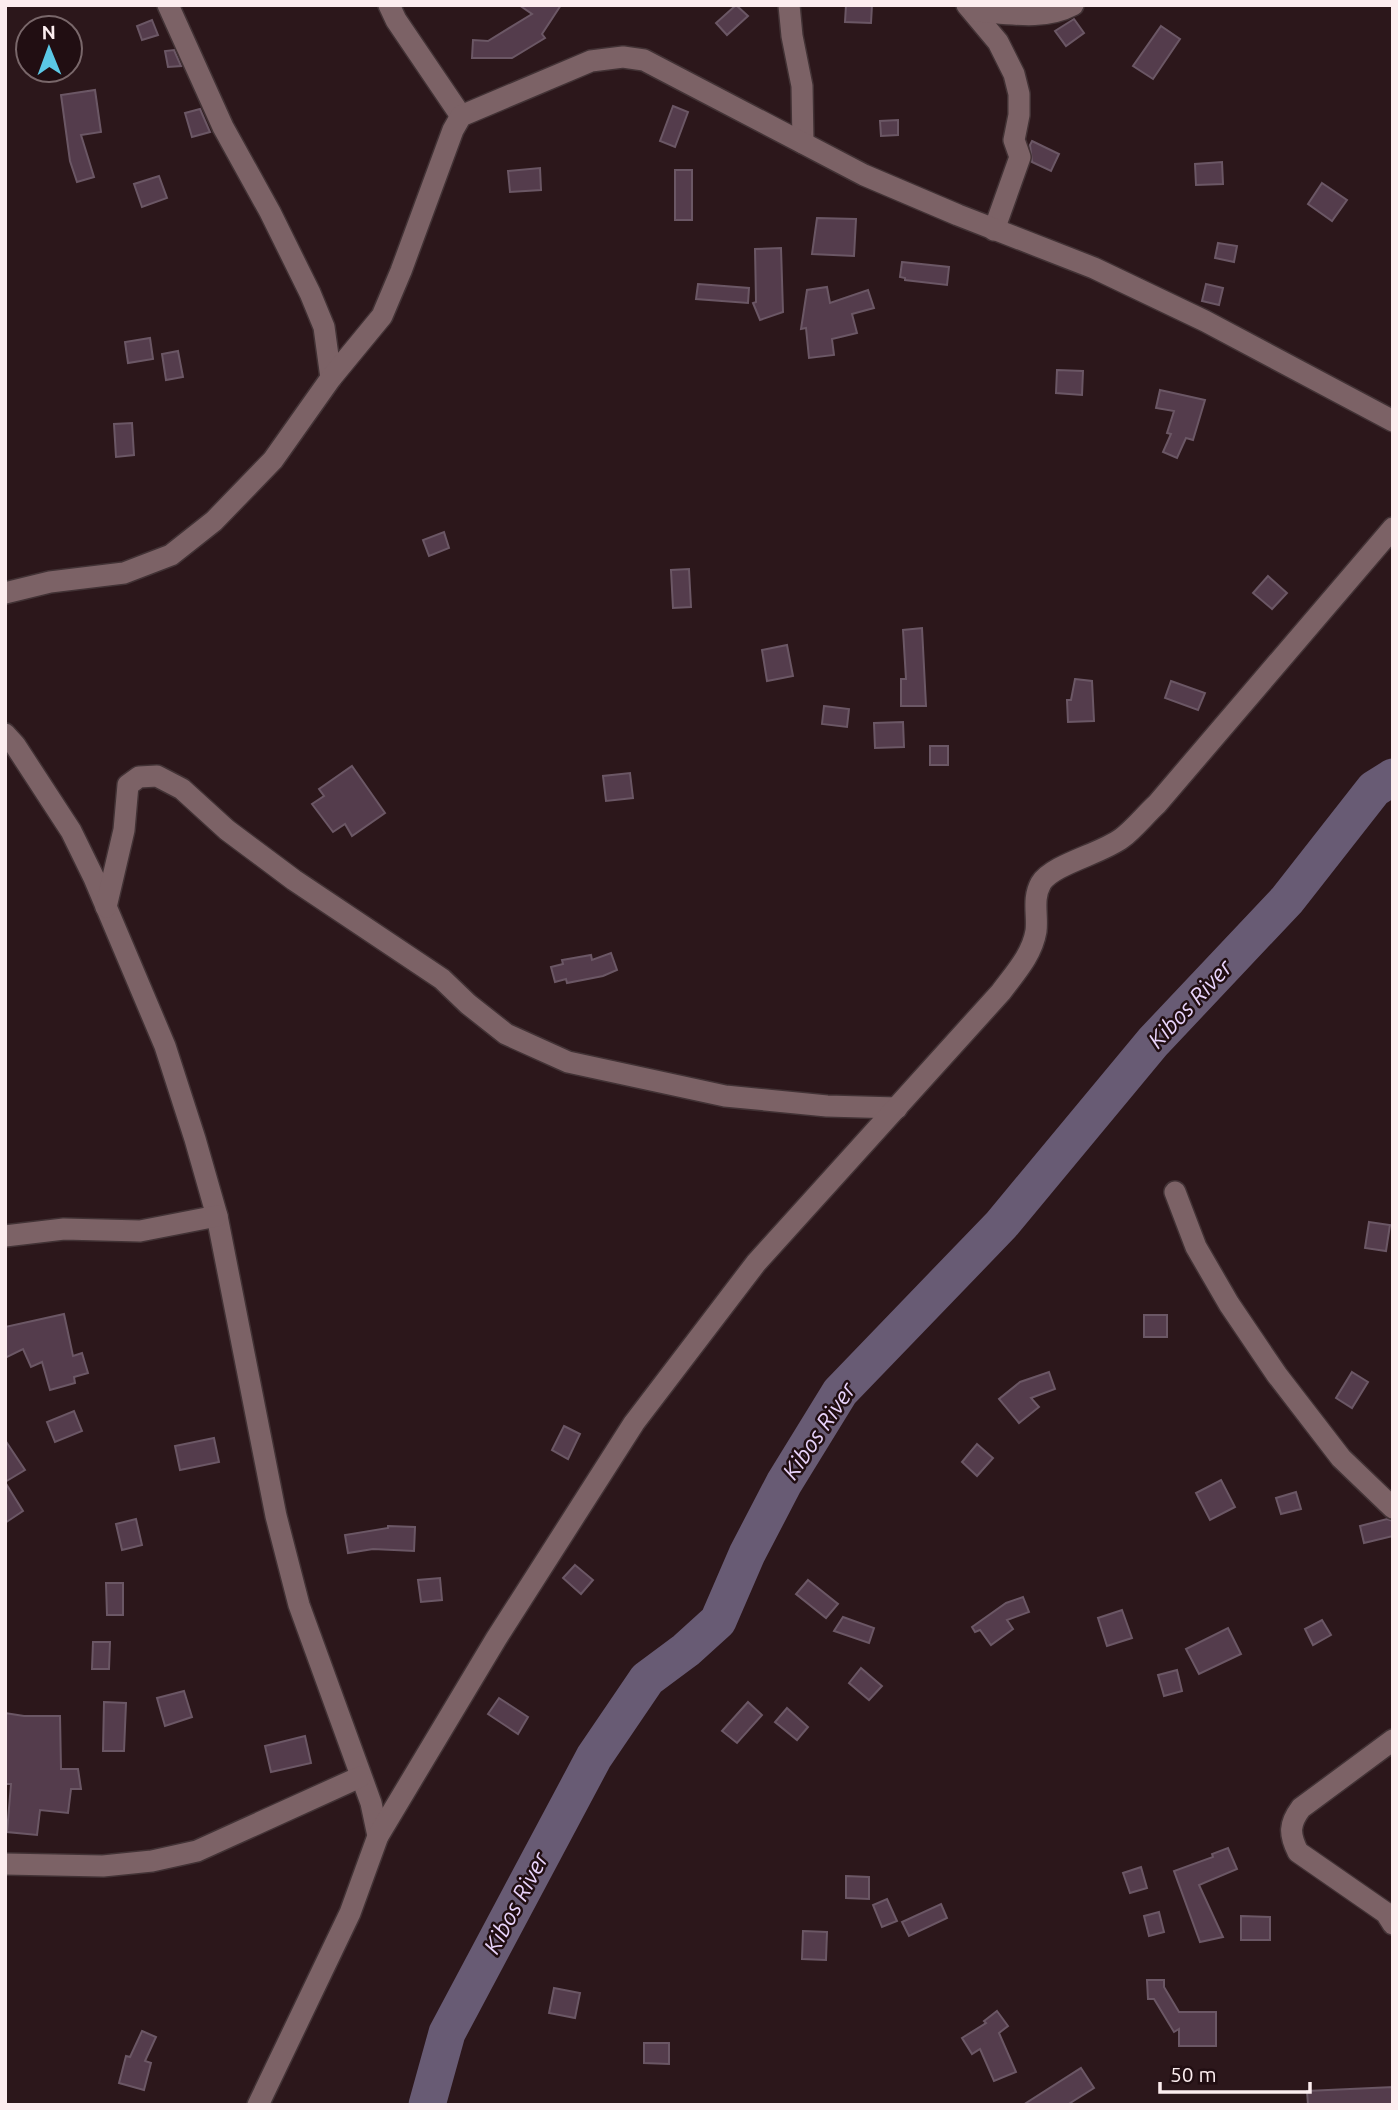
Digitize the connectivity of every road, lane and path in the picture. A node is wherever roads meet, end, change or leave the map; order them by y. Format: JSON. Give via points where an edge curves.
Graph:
{"nodes":[{"id":1,"x":168,"y":5,"type":"edge"},
{"id":2,"x":389,"y":5,"type":"edge"},
{"id":3,"x":789,"y":5,"type":"edge"},
{"id":4,"x":1073,"y":5,"type":"edge"},
{"id":5,"x":970,"y":8,"type":"edge"},
{"id":6,"x":461,"y":116,"type":"junction"},
{"id":7,"x":803,"y":143,"type":"junction"},
{"id":8,"x":994,"y":230,"type":"junction"},
{"id":9,"x":331,"y":378,"type":"junction"},
{"id":10,"x":1393,"y":421,"type":"edge"},
{"id":11,"x":1393,"y":528,"type":"edge"},
{"id":12,"x":5,"y":593,"type":"edge"},
{"id":13,"x":5,"y":734,"type":"edge"},
{"id":14,"x":106,"y":907,"type":"junction"},
{"id":15,"x":897,"y":1108,"type":"junction"},
{"id":16,"x":1175,"y":1192,"type":"dead end"},
{"id":17,"x":217,"y":1216,"type":"junction"},
{"id":18,"x":5,"y":1237,"type":"edge"},
{"id":19,"x":1393,"y":1508,"type":"edge"},
{"id":20,"x":1393,"y":1740,"type":"edge"},
{"id":21,"x":360,"y":1777,"type":"junction"},
{"id":22,"x":378,"y":1836,"type":"junction"},
{"id":23,"x":5,"y":1864,"type":"edge"},
{"id":24,"x":1393,"y":1924,"type":"edge"},
{"id":25,"x":258,"y":2105,"type":"edge"}],
"edges":[{"from":1,"to":9,"type":"street","via":[[223,127],[310,293],[324,327]]},
{"from":2,"to":6,"type":"street"},
{"from":3,"to":7,"type":"street","via":[[802,86]]},
{"from":4,"to":5,"type":"street","via":[[1039,16]]},
{"from":5,"to":8,"type":"street","via":[[998,42],[1019,94],[1014,140],[1020,157]]},
{"from":6,"to":7,"type":"street","via":[[591,61],[623,57],[653,65]]},
{"from":6,"to":9,"type":"street","via":[[382,316]]},
{"from":7,"to":8,"type":"street","via":[[864,175]]},
{"from":8,"to":10,"type":"street","via":[[1094,268]]},
{"from":9,"to":12,"type":"street","via":[[273,460],[214,521],[171,555],[124,573]]},
{"from":11,"to":15,"type":"street","via":[[1157,804],[1122,838],[1058,868],[1042,882],[1029,954]]},
{"from":13,"to":14,"type":"street","via":[[71,831]]},
{"from":14,"to":15,"type":"street","via":[[124,830],[128,785],[139,777],[157,776],[182,789],[294,880],[442,979],[506,1034],[568,1062],[725,1096]]},
{"from":14,"to":17,"type":"street","via":[[165,1046]]},
{"from":15,"to":22,"type":"street","via":[[756,1263],[634,1423]]},
{"from":16,"to":19,"type":"street","via":[[1196,1247],[1277,1375],[1340,1458]]},
{"from":17,"to":18,"type":"street","via":[[140,1231],[64,1228]]},
{"from":17,"to":21,"type":"street","via":[[295,1592]]},
{"from":20,"to":24,"type":"street","via":[[1301,1808],[1290,1830],[1298,1852],[1386,1913]]},
{"from":21,"to":22,"type":"street"},
{"from":21,"to":23,"type":"street","via":[[197,1851],[103,1867]]},
{"from":22,"to":25,"type":"street","via":[[350,1913]]}]}
